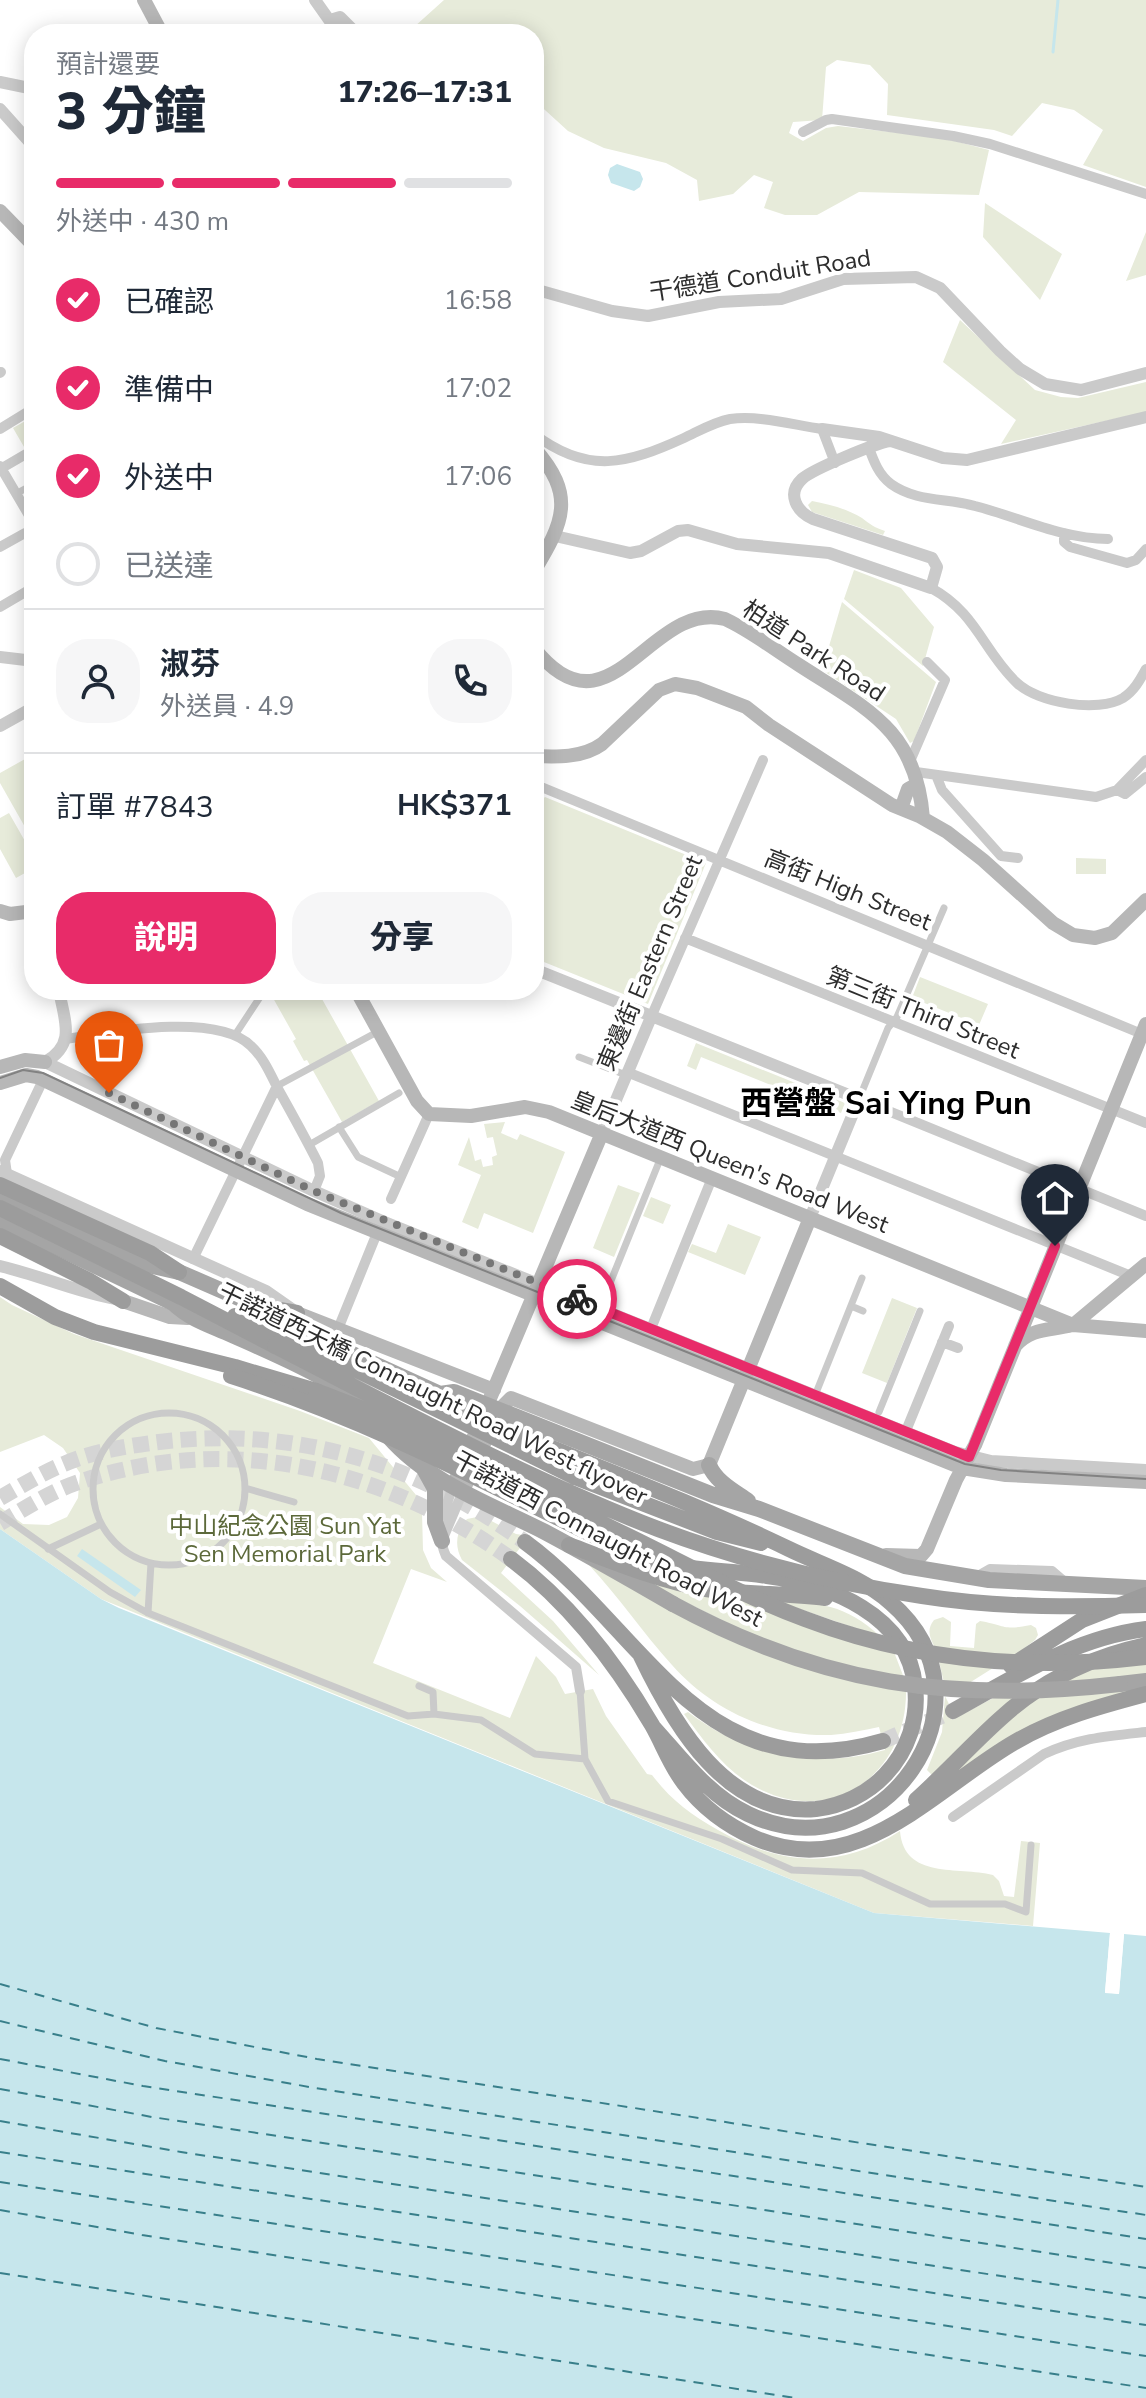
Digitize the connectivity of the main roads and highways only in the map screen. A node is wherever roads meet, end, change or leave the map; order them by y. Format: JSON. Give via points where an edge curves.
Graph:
{"nodes":[{"id":1,"x":144,"y":0,"type":"edge"},
{"id":2,"x":157,"y":24,"type":"edge"},
{"id":3,"x":0,"y":211,"type":"edge"},
{"id":4,"x":24,"y":236,"type":"edge"},
{"id":5,"x":544,"y":462,"type":"edge"},
{"id":6,"x":544,"y":552,"type":"edge"},
{"id":7,"x":544,"y":659,"type":"edge"},
{"id":8,"x":544,"y":756,"type":"edge"},
{"id":9,"x":914,"y":772,"type":"junction"},
{"id":10,"x":900,"y":805,"type":"junction"},
{"id":11,"x":923,"y":818,"type":"junction"},
{"id":12,"x":1146,"y":900,"type":"edge"},
{"id":13,"x":0,"y":911,"type":"edge"},
{"id":14,"x":24,"y":912,"type":"edge"},
{"id":15,"x":362,"y":1000,"type":"edge"},
{"id":16,"x":1145,"y":1031,"type":"edge"},
{"id":17,"x":45,"y":1062,"type":"road end"},
{"id":18,"x":0,"y":1067,"type":"edge"},
{"id":19,"x":0,"y":1083,"type":"edge"},
{"id":20,"x":602,"y":1133,"type":"junction"},
{"id":21,"x":3,"y":1170,"type":"edge"},
{"id":22,"x":0,"y":1197,"type":"edge"},
{"id":23,"x":0,"y":1208,"type":"edge"},
{"id":24,"x":810,"y":1218,"type":"junction"},
{"id":25,"x":0,"y":1220,"type":"edge"},
{"id":26,"x":0,"y":1236,"type":"edge"},
{"id":27,"x":1146,"y":1264,"type":"edge"},
{"id":28,"x":179,"y":1272,"type":"junction"},
{"id":29,"x":0,"y":1286,"type":"edge"},
{"id":30,"x":536,"y":1290,"type":"junction"},
{"id":31,"x":181,"y":1297,"type":"junction"},
{"id":32,"x":123,"y":1301,"type":"joint"},
{"id":33,"x":257,"y":1306,"type":"junction"},
{"id":34,"x":1030,"y":1308,"type":"junction"},
{"id":35,"x":297,"y":1313,"type":"joint"},
{"id":36,"x":188,"y":1318,"type":"junction"},
{"id":37,"x":1073,"y":1325,"type":"junction"},
{"id":38,"x":1146,"y":1331,"type":"edge"},
{"id":39,"x":126,"y":1342,"type":"junction"},
{"id":40,"x":1013,"y":1349,"type":"junction"},
{"id":41,"x":746,"y":1374,"type":"junction"},
{"id":42,"x":491,"y":1410,"type":"junction"},
{"id":43,"x":966,"y":1462,"type":"junction"},
{"id":44,"x":709,"y":1465,"type":"junction"},
{"id":45,"x":423,"y":1468,"type":"junction"},
{"id":46,"x":1146,"y":1482,"type":"edge"},
{"id":47,"x":458,"y":1488,"type":"junction"},
{"id":48,"x":759,"y":1509,"type":"junction"},
{"id":49,"x":442,"y":1541,"type":"road end"},
{"id":50,"x":525,"y":1542,"type":"tunnel mouth"},
{"id":51,"x":569,"y":1545,"type":"junction"},
{"id":52,"x":794,"y":1552,"type":"junction"},
{"id":53,"x":878,"y":1554,"type":"junction"},
{"id":54,"x":511,"y":1559,"type":"tunnel mouth"},
{"id":55,"x":1146,"y":1588,"type":"edge"},
{"id":56,"x":1146,"y":1595,"type":"edge"},
{"id":57,"x":846,"y":1600,"type":"junction"},
{"id":58,"x":1146,"y":1605,"type":"edge"},
{"id":59,"x":1146,"y":1629,"type":"edge"},
{"id":60,"x":1146,"y":1645,"type":"edge"},
{"id":61,"x":641,"y":1656,"type":"junction"},
{"id":62,"x":1146,"y":1657,"type":"edge"},
{"id":63,"x":1145,"y":1685,"type":"edge"},
{"id":64,"x":974,"y":1699,"type":"junction"},
{"id":65,"x":953,"y":1711,"type":"tunnel mouth"},
{"id":66,"x":654,"y":1728,"type":"junction"},
{"id":67,"x":883,"y":1741,"type":"tunnel mouth"},
{"id":68,"x":874,"y":1836,"type":"junction"}],
"edges":[{"from":1,"to":2,"type":"main road"},
{"from":3,"to":4,"type":"main road"},
{"from":5,"to":6,"type":"main road","via":[[558,482],[561,505],[555,536]]},
{"from":7,"to":9,"type":"main road","name":"柏道 Park Road","via":[[569,677],[601,680],[682,624],[722,618],[879,717]]},
{"from":8,"to":10,"type":"main road","via":[[597,748],[654,694],[670,685],[689,686],[769,725]]},
{"from":9,"to":10,"type":"main road"},
{"from":9,"to":11,"type":"main road","name":"柏道 Park Road"},
{"from":10,"to":11,"type":"main road"},
{"from":11,"to":12,"type":"main road","via":[[967,847],[1073,935],[1112,933]]},
{"from":13,"to":14,"type":"main road"},
{"from":15,"to":20,"type":"main road","name":"皇后大道西 Queen's Road West","via":[[429,1114],[471,1116],[525,1107]]},
{"from":16,"to":34,"type":"main road"},
{"from":17,"to":18,"type":"main road","via":[[25,1060]]},
{"from":19,"to":30,"type":"main road","via":[[26,1075],[43,1080],[377,1233]]},
{"from":20,"to":24,"type":"main road","name":"皇后大道西 Queen's Road West"},
{"from":20,"to":30,"type":"main road","name":"東邊街 Eastern Street"},
{"from":21,"to":28,"type":"highway"},
{"from":22,"to":28,"type":"main road","via":[[144,1264]]},
{"from":23,"to":31,"type":"highway","name":"干諾道西天橋 Connaught Road West flyover"},
{"from":24,"to":34,"type":"main road","name":"皇后大道西 Queen's Road West"},
{"from":24,"to":41,"type":"main road"},
{"from":25,"to":36,"type":"main road","name":"干諾道西 Connaught Road West","via":[[173,1303]]},
{"from":26,"to":32,"type":"highway"},
{"from":27,"to":37,"type":"main road"},
{"from":28,"to":33,"type":"main road"},
{"from":29,"to":39,"type":"highway","name":"干諾道西天橋 Connaught Road West flyover","via":[[55,1317]]},
{"from":30,"to":41,"type":"main road"},
{"from":30,"to":42,"type":"main road","name":"東邊街 Eastern Street"},
{"from":31,"to":52,"type":"highway","bridge":true,"via":[[272,1329],[575,1477],[717,1532]]},
{"from":31,"to":58,"type":"highway","name":"干諾道西天橋 Connaught Road West flyover","bridge":true,"via":[[565,1489],[725,1552],[849,1583],[963,1602]]},
{"from":32,"to":36,"type":"main road","name":"干諾道西 Connaught Road West"},
{"from":33,"to":35,"type":"highway"},
{"from":33,"to":42,"type":"main road","via":[[440,1394],[454,1392]]},
{"from":34,"to":37,"type":"main road","name":"皇后大道西 Queen's Road West"},
{"from":34,"to":40,"type":"main road"},
{"from":35,"to":42,"type":"main road","via":[[338,1329]]},
{"from":36,"to":45,"type":"main road","name":"干諾道西 Connaught Road West","via":[[343,1390]]},
{"from":37,"to":38,"type":"main road","name":"皇后大道西 Queen's Road West"},
{"from":37,"to":40,"type":"main road","via":[[1037,1330]]},
{"from":39,"to":57,"type":"highway","bridge":true,"via":[[359,1422],[653,1561],[787,1579]]},
{"from":39,"to":62,"type":"highway","name":"干諾道西天橋 Connaught Road West flyover","bridge":true,"via":[[269,1376],[378,1415],[756,1599],[856,1636],[933,1654],[1013,1663]]},
{"from":40,"to":43,"type":"main road"},
{"from":41,"to":43,"type":"main road"},
{"from":41,"to":44,"type":"main road"},
{"from":42,"to":44,"type":"main road","via":[[517,1398],[693,1469]]},
{"from":42,"to":47,"type":"main road","name":"東邊街 Eastern Street"},
{"from":42,"to":48,"type":"main road"},
{"from":42,"to":52,"type":"highway"},
{"from":43,"to":46,"type":"main road","via":[[991,1474],[1089,1472]]},
{"from":43,"to":53,"type":"main road","via":[[921,1556]]},
{"from":44,"to":48,"type":"main road","via":[[720,1481]]},
{"from":45,"to":47,"type":"main road","name":"干諾道西 Connaught Road West"},
{"from":45,"to":49,"type":"main road","via":[[435,1489],[435,1522]]},
{"from":47,"to":51,"type":"main road","name":"干諾道西 Connaught Road West"},
{"from":48,"to":53,"type":"main road"},
{"from":50,"to":61,"type":"highway","via":[[564,1574]]},
{"from":51,"to":57,"type":"highway","via":[[686,1585]]},
{"from":51,"to":63,"type":"main road","name":"干諾道西 Connaught Road West","bridge":true,"via":[[729,1632],[848,1673],[984,1692]]},
{"from":52,"to":66,"type":"highway","via":[[880,1595],[918,1635],[932,1672],[934,1707],[929,1738],[909,1776],[859,1816],[824,1826],[787,1826],[751,1815],[719,1796]]},
{"from":53,"to":55,"type":"main road","via":[[905,1566],[974,1578]]},
{"from":54,"to":66,"type":"highway","via":[[587,1631]]},
{"from":56,"to":64,"type":"highway","via":[[1082,1620],[1015,1662]]},
{"from":57,"to":61,"type":"highway","via":[[878,1618],[901,1644],[914,1675],[916,1707],[907,1742],[891,1769],[866,1791],[834,1805],[810,1809],[772,1804],[728,1780],[678,1724]]},
{"from":59,"to":64,"type":"highway","via":[[1066,1650]]},
{"from":60,"to":68,"type":"highway","via":[[1085,1664],[1032,1693]]},
{"from":61,"to":67,"type":"highway","via":[[707,1715],[760,1743],[818,1752]]},
{"from":63,"to":68,"type":"highway","via":[[1036,1730]]},
{"from":64,"to":65,"type":"highway"},
{"from":66,"to":68,"type":"highway","via":[[674,1770],[694,1796],[747,1835],[813,1849]]}]}
